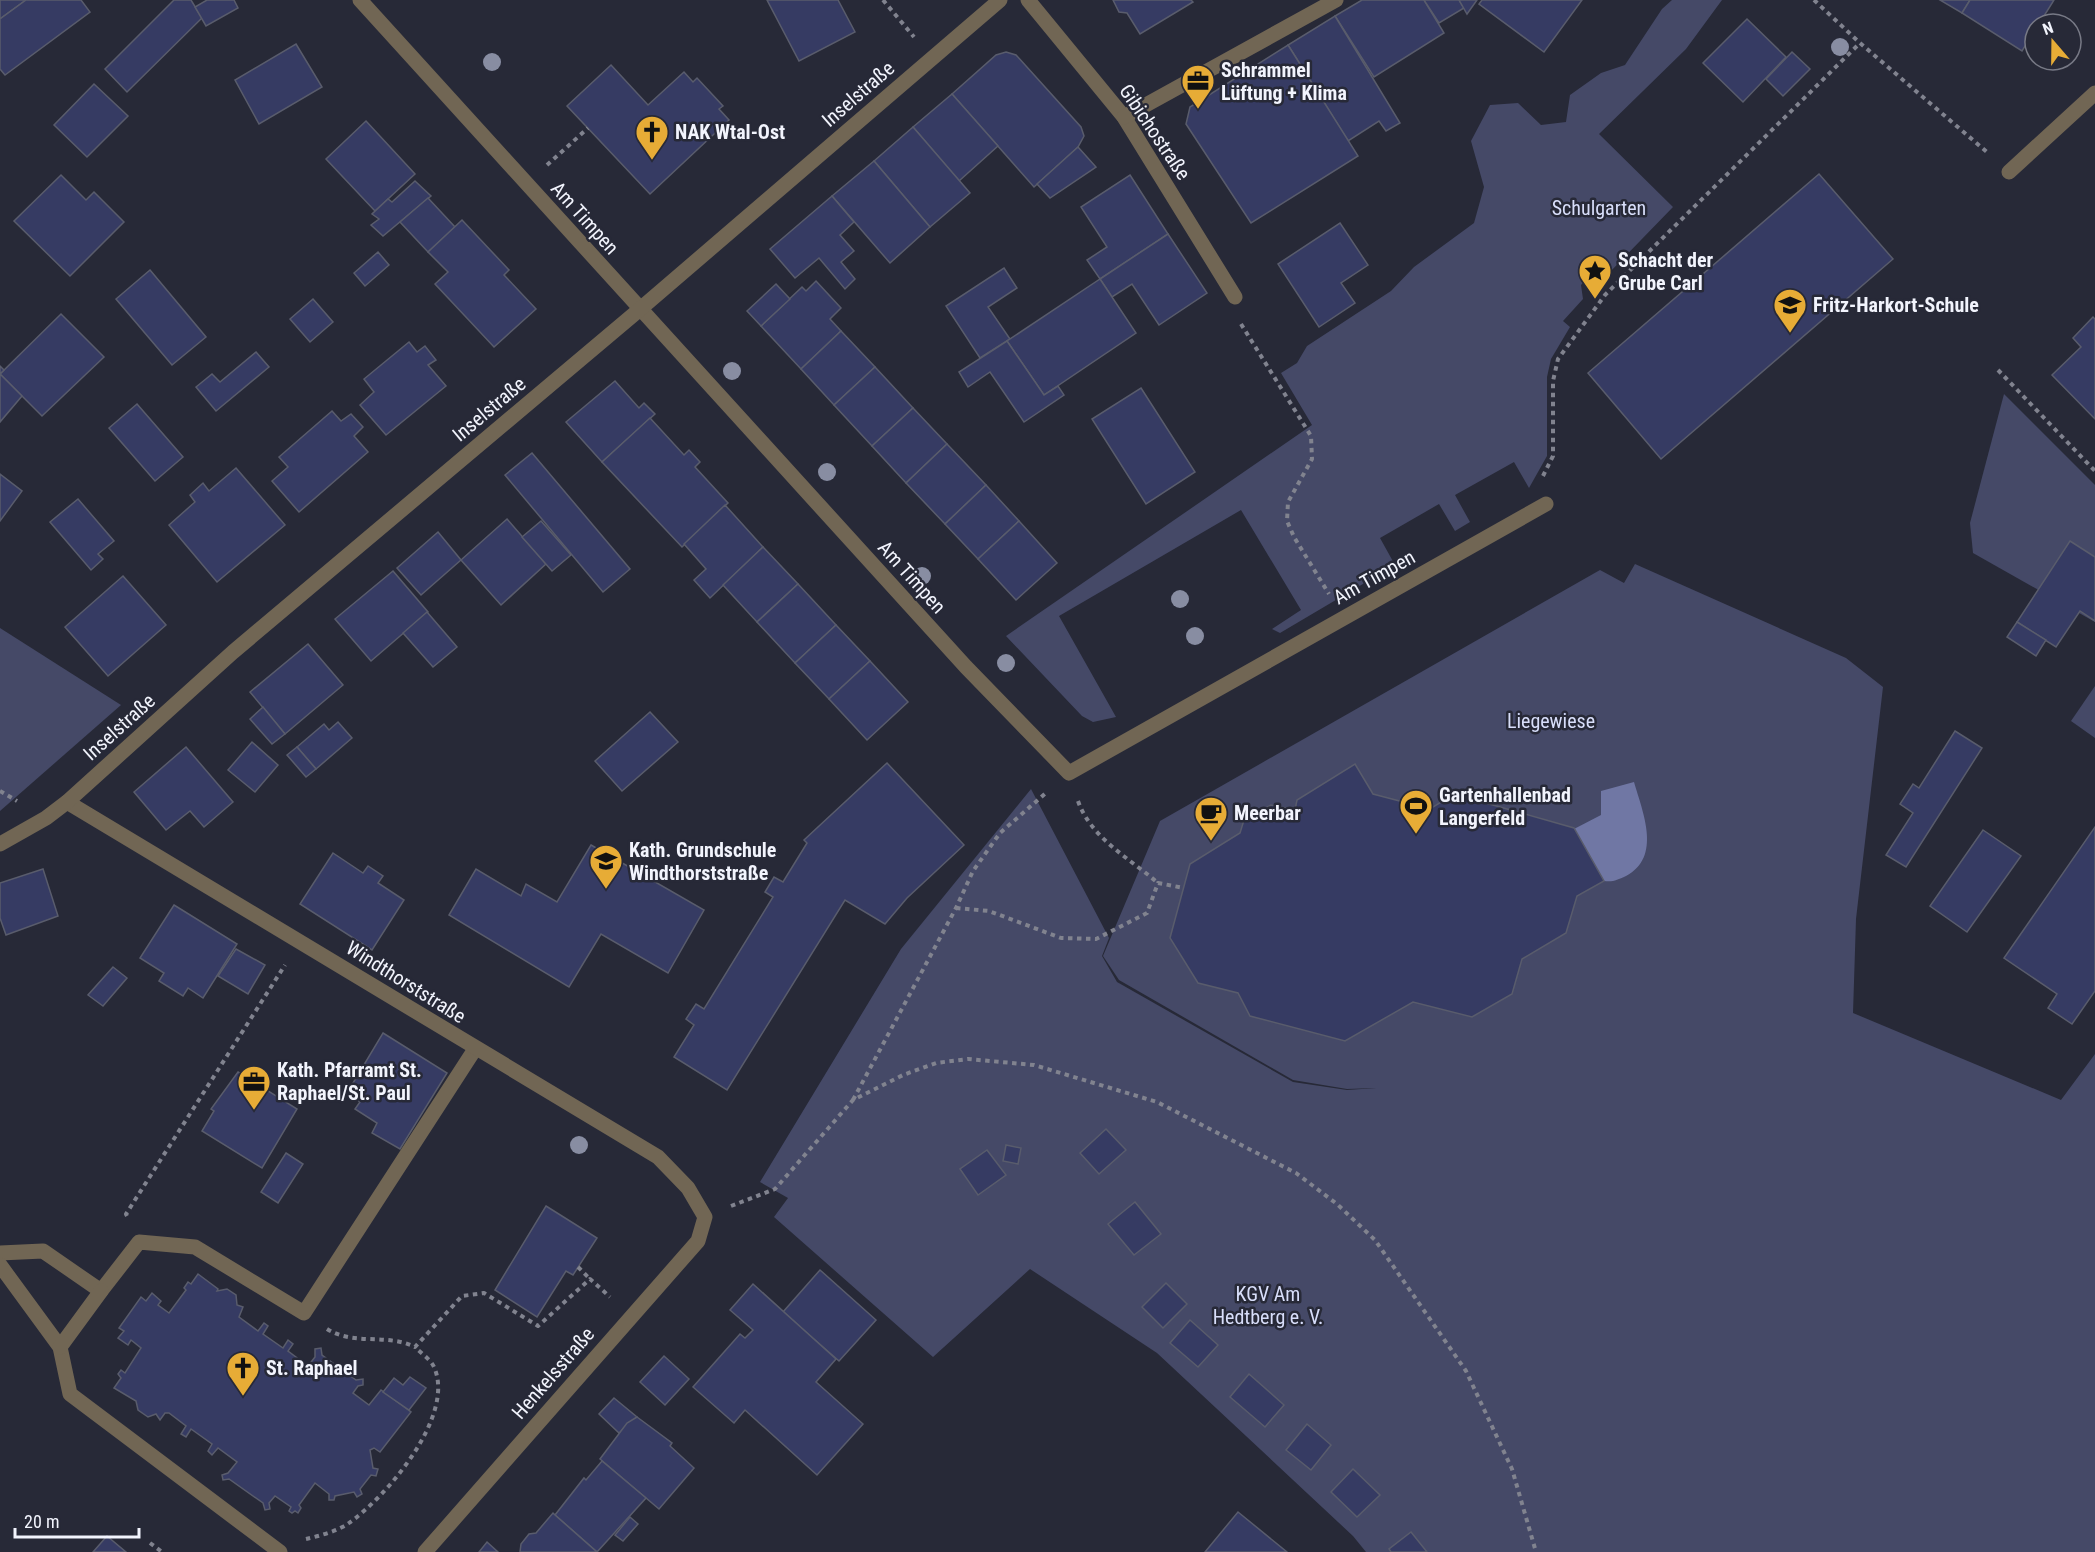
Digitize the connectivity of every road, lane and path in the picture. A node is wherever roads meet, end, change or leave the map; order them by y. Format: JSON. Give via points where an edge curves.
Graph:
{"nodes":[{"id":1,"x":360,"y":0,"type":"edge"},
{"id":2,"x":883,"y":0,"type":"edge"},
{"id":3,"x":1000,"y":0,"type":"edge"},
{"id":4,"x":1028,"y":0,"type":"edge"},
{"id":5,"x":1336,"y":0,"type":"edge"},
{"id":6,"x":1814,"y":0,"type":"edge"},
{"id":7,"x":1860,"y":43,"type":"junction"},
{"id":8,"x":932,"y":58,"type":"junction"},
{"id":9,"x":2095,"y":93,"type":"edge"},
{"id":10,"x":1124,"y":117,"type":"junction"},
{"id":11,"x":588,"y":128,"type":"dead end"},
{"id":12,"x":2009,"y":172,"type":"joint"},
{"id":13,"x":526,"y":184,"type":"junction"},
{"id":14,"x":1235,"y":297,"type":"joint"},
{"id":15,"x":639,"y":310,"type":"junction"},
{"id":16,"x":1998,"y":370,"type":"dead end"},
{"id":17,"x":1553,"y":456,"type":"dead end"},
{"id":18,"x":2095,"y":471,"type":"edge"},
{"id":19,"x":1546,"y":504,"type":"dead end"},
{"id":20,"x":1344,"y":618,"type":"junction"},
{"id":21,"x":1069,"y":772,"type":"junction"},
{"id":22,"x":67,"y":802,"type":"junction"},
{"id":23,"x":0,"y":844,"type":"edge"},
{"id":24,"x":1158,"y":883,"type":"junction"},
{"id":25,"x":1184,"y":888,"type":"dead end"},
{"id":26,"x":956,"y":908,"type":"junction"},
{"id":27,"x":300,"y":942,"type":"junction"},
{"id":28,"x":475,"y":1049,"type":"junction"},
{"id":29,"x":853,"y":1100,"type":"junction"},
{"id":30,"x":705,"y":1217,"type":"junction"},
{"id":31,"x":139,"y":1242,"type":"junction"},
{"id":32,"x":0,"y":1253,"type":"edge"},
{"id":33,"x":0,"y":1265,"type":"edge"},
{"id":34,"x":578,"y":1267,"type":"dead end"},
{"id":35,"x":590,"y":1279,"type":"junction"},
{"id":36,"x":101,"y":1291,"type":"junction"},
{"id":37,"x":304,"y":1313,"type":"junction"},
{"id":38,"x":631,"y":1316,"type":"junction"},
{"id":39,"x":60,"y":1347,"type":"junction"},
{"id":40,"x":415,"y":1347,"type":"junction"},
{"id":41,"x":150,"y":1543,"type":"dead end"},
{"id":42,"x":276,"y":1549,"type":"edge"},
{"id":43,"x":162,"y":1552,"type":"edge"},
{"id":44,"x":425,"y":1552,"type":"edge"},
{"id":45,"x":1536,"y":1552,"type":"edge"}],
"edges":[{"from":1,"to":13,"type":"street","name":"Am Timpen"},
{"from":2,"to":8,"type":"path"},
{"from":3,"to":8,"type":"street","name":"Inselstraße"},
{"from":4,"to":10,"type":"street","name":"Gibichostraße"},
{"from":5,"to":10,"type":"street"},
{"from":6,"to":7,"type":"path"},
{"from":7,"to":12,"type":"path"},
{"from":7,"to":17,"type":"path","via":[[1605,295],[1558,359],[1553,381]]},
{"from":8,"to":15,"type":"street","name":"Inselstraße"},
{"from":9,"to":12,"type":"street"},
{"from":10,"to":14,"type":"street","name":"Gibichostraße"},
{"from":11,"to":13,"type":"path"},
{"from":13,"to":15,"type":"street","name":"Am Timpen"},
{"from":14,"to":20,"type":"path","via":[[1239,321],[1311,436],[1312,459],[1288,502],[1287,521]]},
{"from":15,"to":21,"type":"street","name":"Am Timpen","via":[[966,668]]},
{"from":15,"to":22,"type":"street","name":"Inselstraße","via":[[233,652]]},
{"from":16,"to":18,"type":"path"},
{"from":19,"to":20,"type":"street","name":"Am Timpen"},
{"from":20,"to":21,"type":"street","name":"Am Timpen"},
{"from":21,"to":24,"type":"path","via":[[1085,821]]},
{"from":21,"to":26,"type":"path","via":[[1000,833],[973,871]]},
{"from":22,"to":23,"type":"street","name":"Inselstraße"},
{"from":22,"to":27,"type":"street","name":"Windthorststraße"},
{"from":24,"to":25,"type":"path"},
{"from":24,"to":26,"type":"path","via":[[1148,913],[1096,939],[1061,938],[989,911]]},
{"from":26,"to":29,"type":"path"},
{"from":27,"to":28,"type":"street","name":"Windthorststraße"},
{"from":27,"to":31,"type":"path","via":[[126,1214]]},
{"from":28,"to":30,"type":"street","name":"Windthorststraße","via":[[658,1157],[688,1188]]},
{"from":28,"to":37,"type":"street"},
{"from":29,"to":30,"type":"path","via":[[775,1189]]},
{"from":29,"to":45,"type":"path","via":[[936,1063],[968,1059],[1034,1065],[1157,1102],[1296,1173],[1375,1240],[1467,1371],[1512,1469]]},
{"from":30,"to":38,"type":"street","name":"Henkelsstraße","via":[[698,1241]]},
{"from":31,"to":36,"type":"street"},
{"from":31,"to":37,"type":"street","via":[[195,1247]]},
{"from":32,"to":36,"type":"street","via":[[43,1251]]},
{"from":33,"to":39,"type":"street"},
{"from":34,"to":35,"type":"path"},
{"from":35,"to":38,"type":"path"},
{"from":35,"to":40,"type":"path","via":[[538,1326],[484,1293],[462,1296]]},
{"from":36,"to":39,"type":"street"},
{"from":37,"to":40,"type":"path","via":[[340,1337],[402,1341]]},
{"from":38,"to":44,"type":"street","name":"Henkelsstraße"},
{"from":39,"to":42,"type":"street","via":[[70,1394]]},
{"from":40,"to":42,"type":"path","via":[[434,1366],[439,1399],[404,1467],[381,1497],[347,1524]]},
{"from":41,"to":43,"type":"path"}]}
